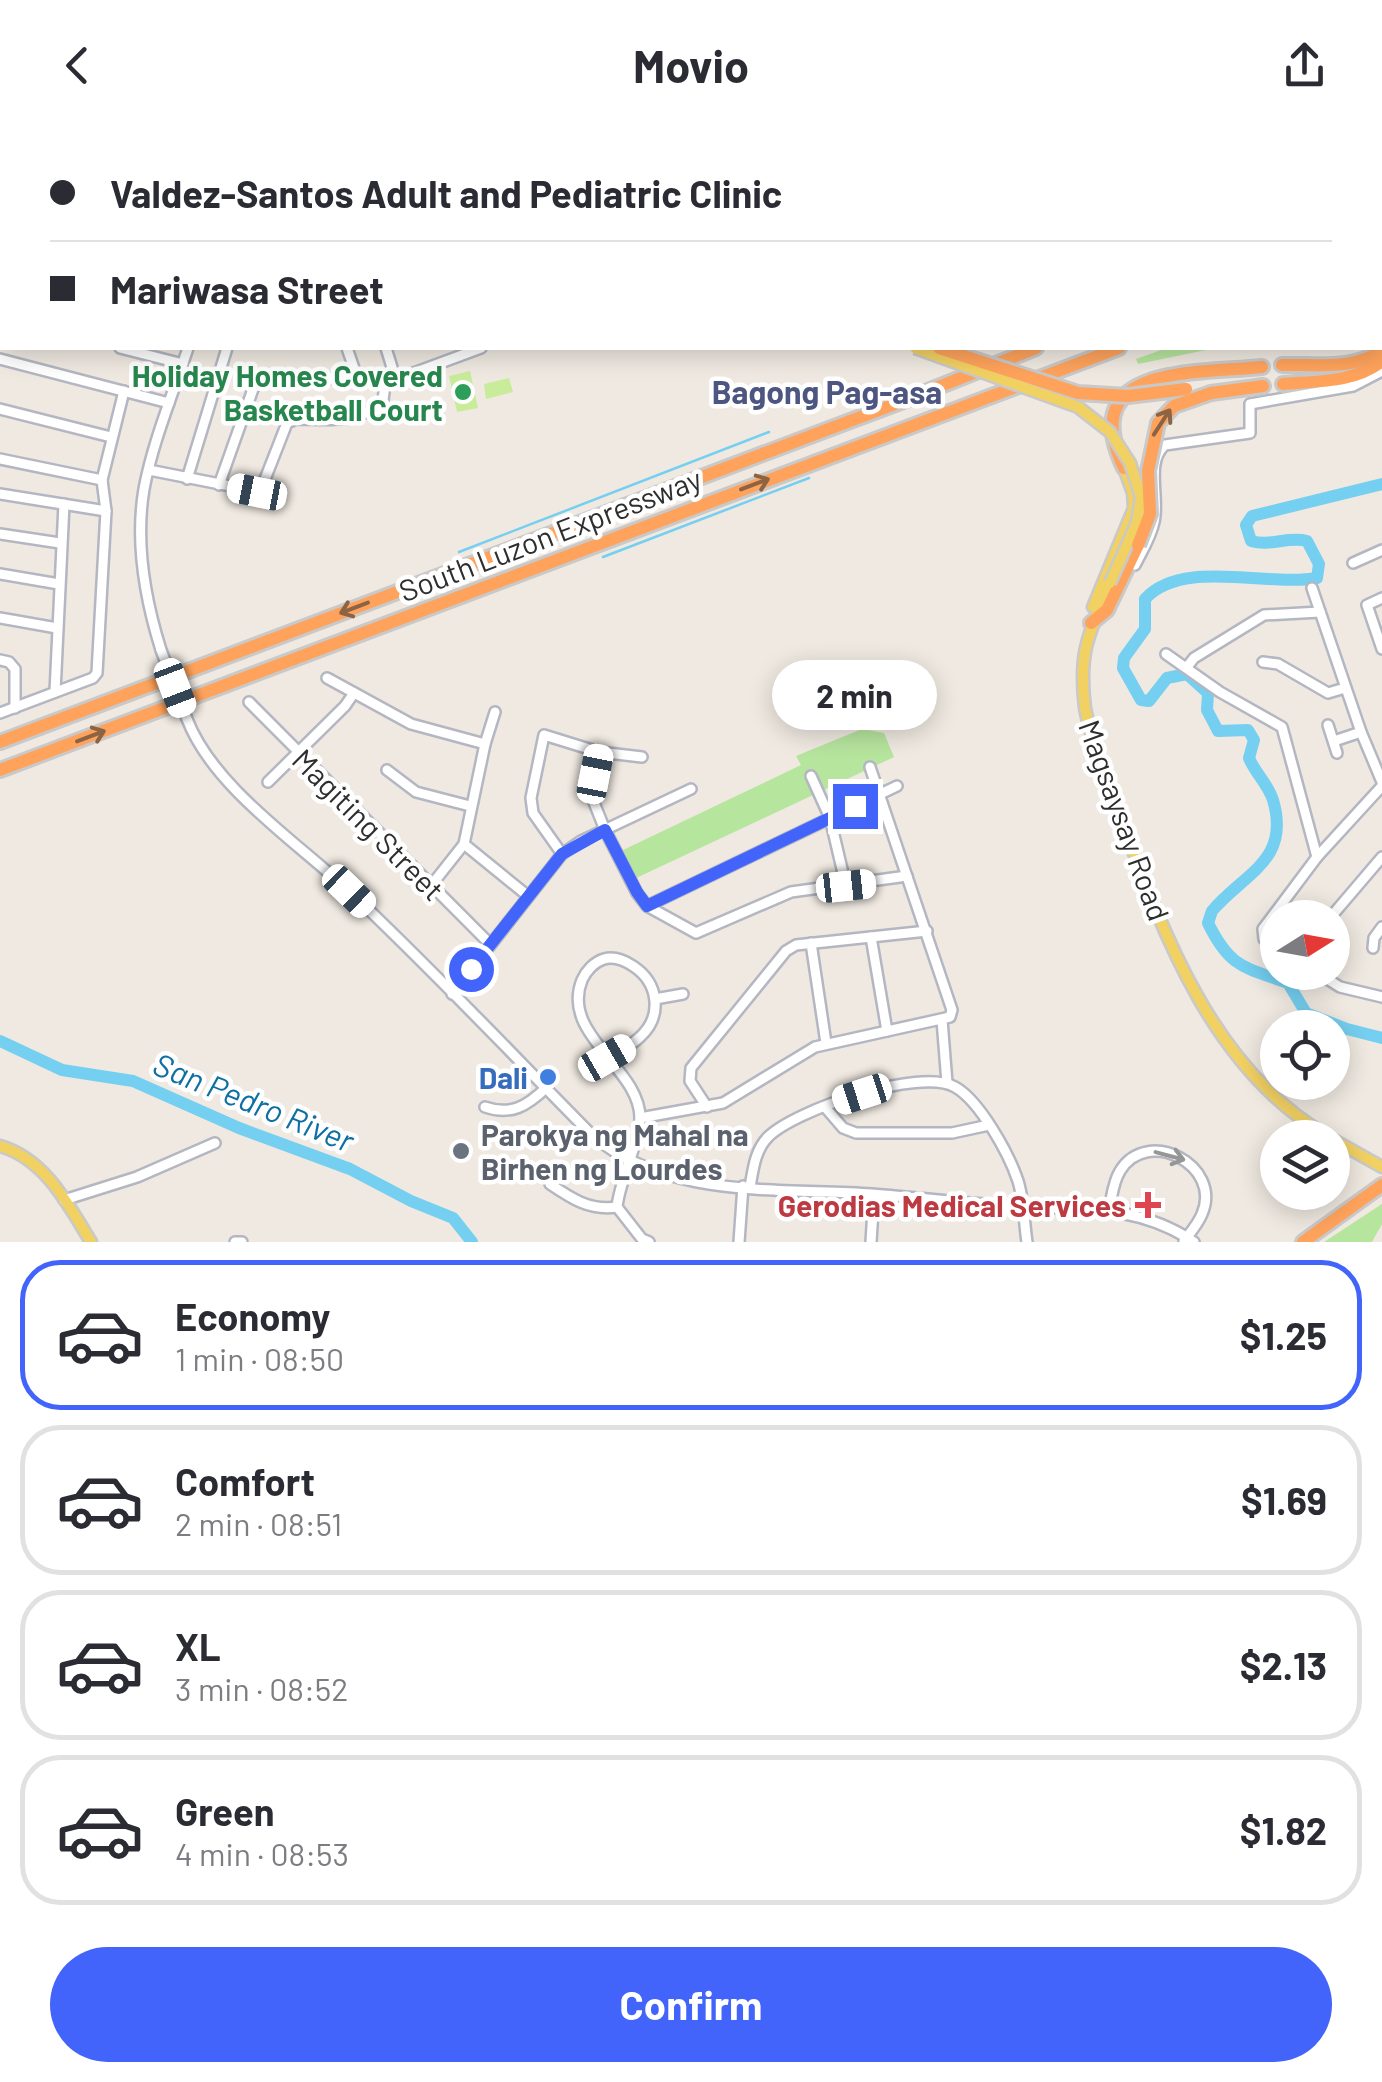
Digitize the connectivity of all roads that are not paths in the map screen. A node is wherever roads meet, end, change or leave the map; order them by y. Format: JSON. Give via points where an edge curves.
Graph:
{"nodes":[{"id":1,"x":128,"y":350,"type":"edge"},
{"id":2,"x":187,"y":350,"type":"edge"},
{"id":3,"x":226,"y":350,"type":"edge"},
{"id":4,"x":348,"y":350,"type":"edge"},
{"id":5,"x":386,"y":350,"type":"edge"},
{"id":6,"x":476,"y":350,"type":"edge"},
{"id":7,"x":921,"y":350,"type":"edge"},
{"id":8,"x":945,"y":350,"type":"edge"},
{"id":9,"x":1031,"y":350,"type":"edge"},
{"id":10,"x":1114,"y":350,"type":"edge"},
{"id":11,"x":1382,"y":350,"type":"edge"},
{"id":12,"x":0,"y":359,"type":"edge"},
{"id":13,"x":1382,"y":361,"type":"edge"},
{"id":14,"x":183,"y":364,"type":"junction"},
{"id":15,"x":1282,"y":365,"type":"dead end"},
{"id":16,"x":1262,"y":367,"type":"dead end"},
{"id":17,"x":1382,"y":371,"type":"edge"},
{"id":18,"x":357,"y":377,"type":"junction"},
{"id":19,"x":391,"y":377,"type":"junction"},
{"id":20,"x":1284,"y":384,"type":"dead end"},
{"id":21,"x":1263,"y":386,"type":"dead end"},
{"id":22,"x":1233,"y":390,"type":"junction"},
{"id":23,"x":124,"y":392,"type":"junction"},
{"id":24,"x":169,"y":403,"type":"junction"},
{"id":25,"x":0,"y":409,"type":"edge"},
{"id":26,"x":112,"y":437,"type":"junction"},
{"id":27,"x":0,"y":459,"type":"edge"},
{"id":28,"x":1156,"y":461,"type":"junction"},
{"id":29,"x":1124,"y":468,"type":"junction"},
{"id":30,"x":149,"y":470,"type":"junction"},
{"id":31,"x":187,"y":479,"type":"junction"},
{"id":32,"x":102,"y":480,"type":"junction"},
{"id":33,"x":219,"y":485,"type":"junction"},
{"id":34,"x":0,"y":494,"type":"edge"},
{"id":35,"x":64,"y":504,"type":"junction"},
{"id":36,"x":106,"y":511,"type":"junction"},
{"id":37,"x":0,"y":534,"type":"edge"},
{"id":38,"x":60,"y":543,"type":"junction"},
{"id":39,"x":1382,"y":550,"type":"edge"},
{"id":40,"x":1353,"y":563,"type":"dead end"},
{"id":41,"x":0,"y":574,"type":"edge"},
{"id":42,"x":59,"y":584,"type":"junction"},
{"id":43,"x":1312,"y":588,"type":"dead end"},
{"id":44,"x":1382,"y":598,"type":"edge"},
{"id":45,"x":1320,"y":612,"type":"junction"},
{"id":46,"x":0,"y":618,"type":"edge"},
{"id":47,"x":58,"y":628,"type":"junction"},
{"id":48,"x":1090,"y":628,"type":"junction"},
{"id":49,"x":1382,"y":648,"type":"edge"},
{"id":50,"x":1166,"y":654,"type":"dead end"},
{"id":51,"x":0,"y":660,"type":"edge"},
{"id":52,"x":1263,"y":662,"type":"dead end"},
{"id":53,"x":1186,"y":667,"type":"junction"},
{"id":54,"x":327,"y":678,"type":"dead end"},
{"id":55,"x":1345,"y":688,"type":"junction"},
{"id":56,"x":55,"y":692,"type":"junction"},
{"id":57,"x":354,"y":694,"type":"junction"},
{"id":58,"x":249,"y":702,"type":"dead end"},
{"id":59,"x":14,"y":708,"type":"junction"},
{"id":60,"x":496,"y":712,"type":"dead end"},
{"id":61,"x":0,"y":713,"type":"edge"},
{"id":62,"x":1328,"y":725,"type":"dead end"},
{"id":63,"x":1361,"y":732,"type":"junction"},
{"id":64,"x":1334,"y":741,"type":"junction"},
{"id":65,"x":0,"y":742,"type":"edge"},
{"id":66,"x":485,"y":744,"type":"junction"},
{"id":67,"x":600,"y":752,"type":"junction"},
{"id":68,"x":298,"y":753,"type":"junction"},
{"id":69,"x":1338,"y":753,"type":"dead end"},
{"id":70,"x":642,"y":758,"type":"dead end"},
{"id":71,"x":870,"y":767,"type":"dead end"},
{"id":72,"x":0,"y":770,"type":"edge"},
{"id":73,"x":388,"y":770,"type":"dead end"},
{"id":74,"x":811,"y":776,"type":"dead end"},
{"id":75,"x":268,"y":782,"type":"dead end"},
{"id":76,"x":1382,"y":784,"type":"edge"},
{"id":77,"x":897,"y":786,"type":"dead end"},
{"id":78,"x":691,"y":788,"type":"dead end"},
{"id":79,"x":880,"y":793,"type":"junction"},
{"id":80,"x":470,"y":806,"type":"junction"},
{"id":81,"x":830,"y":818,"type":"junction"},
{"id":82,"x":605,"y":830,"type":"junction"},
{"id":83,"x":464,"y":844,"type":"junction"},
{"id":84,"x":562,"y":854,"type":"junction"},
{"id":85,"x":1382,"y":856,"type":"edge"},
{"id":86,"x":1317,"y":858,"type":"junction"},
{"id":87,"x":908,"y":876,"type":"junction"},
{"id":88,"x":430,"y":886,"type":"junction"},
{"id":89,"x":846,"y":886,"type":"junction"},
{"id":90,"x":528,"y":896,"type":"junction"},
{"id":91,"x":1287,"y":900,"type":"edge"},
{"id":92,"x":1345,"y":900,"type":"edge"},
{"id":93,"x":647,"y":906,"type":"junction"},
{"id":94,"x":1382,"y":926,"type":"edge"},
{"id":95,"x":928,"y":931,"type":"junction"},
{"id":96,"x":871,"y":937,"type":"junction"},
{"id":97,"x":490,"y":944,"type":"junction"},
{"id":98,"x":810,"y":944,"type":"junction"},
{"id":99,"x":1373,"y":948,"type":"dead end"},
{"id":100,"x":1350,"y":989,"type":"edge"},
{"id":101,"x":452,"y":994,"type":"junction"},
{"id":102,"x":683,"y":994,"type":"dead end"},
{"id":103,"x":1382,"y":997,"type":"edge"},
{"id":104,"x":655,"y":999,"type":"junction"},
{"id":105,"x":942,"y":1020,"type":"junction"},
{"id":106,"x":887,"y":1030,"type":"junction"},
{"id":107,"x":826,"y":1043,"type":"junction"},
{"id":108,"x":607,"y":1058,"type":"junction"},
{"id":109,"x":947,"y":1083,"type":"junction"},
{"id":110,"x":546,"y":1088,"type":"junction"},
{"id":111,"x":485,"y":1107,"type":"dead end"},
{"id":112,"x":707,"y":1107,"type":"junction"},
{"id":113,"x":825,"y":1107,"type":"junction"},
{"id":114,"x":640,"y":1118,"type":"junction"},
{"id":115,"x":1302,"y":1120,"type":"edge"},
{"id":116,"x":988,"y":1124,"type":"junction"},
{"id":117,"x":215,"y":1143,"type":"dead end"},
{"id":118,"x":0,"y":1146,"type":"edge"},
{"id":119,"x":1350,"y":1148,"type":"edge"},
{"id":120,"x":628,"y":1160,"type":"junction"},
{"id":121,"x":1382,"y":1167,"type":"edge"},
{"id":122,"x":550,"y":1184,"type":"dead end"},
{"id":123,"x":1382,"y":1185,"type":"edge"},
{"id":124,"x":747,"y":1187,"type":"junction"},
{"id":125,"x":874,"y":1194,"type":"junction"},
{"id":126,"x":1382,"y":1194,"type":"edge"},
{"id":127,"x":64,"y":1200,"type":"junction"},
{"id":128,"x":1022,"y":1206,"type":"junction"},
{"id":129,"x":617,"y":1207,"type":"junction"},
{"id":130,"x":1109,"y":1209,"type":"junction"},
{"id":131,"x":1189,"y":1240,"type":"edge"},
{"id":132,"x":643,"y":1241,"type":"edge"},
{"id":133,"x":91,"y":1242,"type":"edge"},
{"id":134,"x":739,"y":1242,"type":"edge"},
{"id":135,"x":871,"y":1242,"type":"edge"},
{"id":136,"x":1027,"y":1242,"type":"edge"},
{"id":137,"x":1304,"y":1242,"type":"edge"},
{"id":138,"x":1315,"y":1242,"type":"edge"}],
"edges":[{"from":1,"to":14,"type":"street"},
{"from":2,"to":14,"type":"street"},
{"from":3,"to":31,"type":"street"},
{"from":4,"to":18,"type":"street"},
{"from":5,"to":19,"type":"street"},
{"from":6,"to":19,"type":"street"},
{"from":7,"to":48,"type":"main road","name":"Magsaysay Road","bridge":true,"via":[[1078,407],[1110,432],[1130,463],[1141,497],[1137,522]]},
{"from":8,"to":22,"type":"highway","bridge":true,"via":[[1078,393]]},
{"from":9,"to":65,"type":"highway","name":"South Luzon Expressway","one_way":true},
{"from":72,"to":10,"type":"highway","name":"South Luzon Expressway","one_way":true},
{"from":11,"to":15,"type":"highway","via":[[1350,364]]},
{"from":12,"to":23,"type":"street"},
{"from":13,"to":20,"type":"highway","via":[[1351,377]]},
{"from":14,"to":24,"type":"street"},
{"from":16,"to":29,"type":"highway","via":[[1156,378],[1130,390],[1112,422]]},
{"from":17,"to":28,"type":"street","via":[[1353,386],[1250,404],[1250,433],[1164,445]]},
{"from":18,"to":19,"type":"street"},
{"from":18,"to":33,"type":"street","via":[[255,385]]},
{"from":19,"to":33,"type":"street","via":[[384,400],[364,416],[287,422],[260,492]]},
{"from":21,"to":22,"type":"highway"},
{"from":48,"to":22,"type":"highway","one_way":true,"bridge":true,"via":[[1107,610],[1150,514],[1148,475],[1162,415]]},
{"from":23,"to":24,"type":"street"},
{"from":23,"to":26,"type":"street"},
{"from":24,"to":30,"type":"street"},
{"from":25,"to":26,"type":"street"},
{"from":26,"to":32,"type":"street"},
{"from":27,"to":32,"type":"street"},
{"from":28,"to":29,"type":"street"},
{"from":28,"to":48,"type":"street","via":[[1153,528],[1117,602]]},
{"from":29,"to":48,"type":"main road","via":[[1134,508],[1093,604]]},
{"from":30,"to":31,"type":"street"},
{"from":30,"to":101,"type":"street","bridge":true,"via":[[141,542],[146,588],[161,650],[207,754]]},
{"from":31,"to":33,"type":"street"},
{"from":32,"to":36,"type":"street"},
{"from":34,"to":35,"type":"street"},
{"from":35,"to":36,"type":"street"},
{"from":35,"to":38,"type":"street"},
{"from":36,"to":56,"type":"street","via":[[97,673]]},
{"from":37,"to":38,"type":"street"},
{"from":38,"to":42,"type":"street"},
{"from":39,"to":40,"type":"street"},
{"from":41,"to":42,"type":"street"},
{"from":42,"to":47,"type":"street"},
{"from":43,"to":45,"type":"street"},
{"from":44,"to":49,"type":"street","via":[[1367,606]]},
{"from":45,"to":53,"type":"street","via":[[1264,616]]},
{"from":45,"to":55,"type":"street"},
{"from":46,"to":47,"type":"street"},
{"from":47,"to":56,"type":"street"},
{"from":48,"to":115,"type":"main road","name":"Magsaysay Road","via":[[1081,676],[1087,722],[1148,895],[1211,1016],[1250,1074]]},
{"from":50,"to":53,"type":"street"},
{"from":51,"to":59,"type":"street","via":[[15,669]]},
{"from":52,"to":55,"type":"street","via":[[1328,693]]},
{"from":53,"to":86,"type":"street","via":[[1282,727]]},
{"from":54,"to":57,"type":"street"},
{"from":55,"to":63,"type":"street"},
{"from":56,"to":59,"type":"street"},
{"from":57,"to":66,"type":"street","via":[[410,724]]},
{"from":57,"to":68,"type":"street"},
{"from":58,"to":68,"type":"street","name":"Magiting Street"},
{"from":59,"to":61,"type":"street"},
{"from":60,"to":66,"type":"street"},
{"from":62,"to":64,"type":"street"},
{"from":63,"to":64,"type":"street"},
{"from":63,"to":76,"type":"street"},
{"from":64,"to":69,"type":"street"},
{"from":66,"to":80,"type":"street"},
{"from":67,"to":70,"type":"street"},
{"from":67,"to":82,"type":"street","via":[[591,794]]},
{"from":67,"to":84,"type":"street","via":[[544,735],[532,813]]},
{"from":68,"to":75,"type":"street"},
{"from":68,"to":88,"type":"street","name":"Magiting Street"},
{"from":71,"to":79,"type":"street"},
{"from":73,"to":80,"type":"street","via":[[416,792]]},
{"from":74,"to":81,"type":"street"},
{"from":76,"to":86,"type":"street"},
{"from":77,"to":79,"type":"street"},
{"from":78,"to":82,"type":"street"},
{"from":79,"to":81,"type":"street"},
{"from":79,"to":87,"type":"street"},
{"from":80,"to":83,"type":"street"},
{"from":81,"to":89,"type":"street"},
{"from":81,"to":93,"type":"street"},
{"from":82,"to":84,"type":"street"},
{"from":82,"to":93,"type":"street"},
{"from":83,"to":88,"type":"street"},
{"from":83,"to":90,"type":"street"},
{"from":84,"to":90,"type":"street"},
{"from":85,"to":92,"type":"street"},
{"from":86,"to":91,"type":"street"},
{"from":87,"to":89,"type":"street"},
{"from":87,"to":95,"type":"street"},
{"from":88,"to":97,"type":"street","name":"Magiting Street"},
{"from":89,"to":93,"type":"street","via":[[774,897],[696,933]]},
{"from":90,"to":97,"type":"street"},
{"from":94,"to":99,"type":"street"},
{"from":95,"to":96,"type":"street"},
{"from":95,"to":105,"type":"street","via":[[952,1010]]},
{"from":96,"to":98,"type":"street"},
{"from":96,"to":106,"type":"street"},
{"from":97,"to":101,"type":"street"},
{"from":98,"to":107,"type":"street"},
{"from":98,"to":112,"type":"street","via":[[781,955],[691,1068],[690,1081]]},
{"from":100,"to":103,"type":"street"},
{"from":101,"to":110,"type":"street"},
{"from":102,"to":104,"type":"street"},
{"from":104,"to":108,"type":"street","via":[[648,1028]]},
{"from":104,"to":108,"type":"street","via":[[640,970],[624,961],[602,960],[584,976],[583,1019]]},
{"from":105,"to":106,"type":"street"},
{"from":105,"to":109,"type":"street"},
{"from":106,"to":107,"type":"street"},
{"from":107,"to":112,"type":"street","via":[[729,1101]]},
{"from":108,"to":114,"type":"street"},
{"from":109,"to":113,"type":"street","via":[[904,1084]]},
{"from":109,"to":116,"type":"street"},
{"from":110,"to":111,"type":"street","via":[[516,1109]]},
{"from":110,"to":120,"type":"street"},
{"from":112,"to":114,"type":"street"},
{"from":113,"to":116,"type":"street","via":[[856,1133],[952,1134]]},
{"from":113,"to":124,"type":"street","via":[[767,1138]]},
{"from":114,"to":120,"type":"street"},
{"from":116,"to":128,"type":"street","via":[[1016,1176]]},
{"from":117,"to":127,"type":"street"},
{"from":118,"to":127,"type":"main road","via":[[32,1160]]},
{"from":119,"to":121,"type":"main road","name":"Magsaysay Road"},
{"from":120,"to":124,"type":"street","via":[[684,1180]]},
{"from":120,"to":129,"type":"street"},
{"from":122,"to":129,"type":"street","via":[[579,1203]]},
{"from":123,"to":137,"type":"highway"},
{"from":124,"to":125,"type":"street"},
{"from":124,"to":134,"type":"street"},
{"from":125,"to":128,"type":"street"},
{"from":125,"to":135,"type":"street"},
{"from":126,"to":138,"type":"highway"},
{"from":127,"to":133,"type":"main road"},
{"from":128,"to":130,"type":"street"},
{"from":128,"to":136,"type":"street"},
{"from":129,"to":132,"type":"street"},
{"from":130,"to":131,"type":"street","via":[[1152,1219]]},
{"from":130,"to":131,"type":"street","one_way":true,"via":[[1128,1162],[1148,1152],[1176,1156],[1197,1169],[1204,1187],[1202,1214]]}]}
